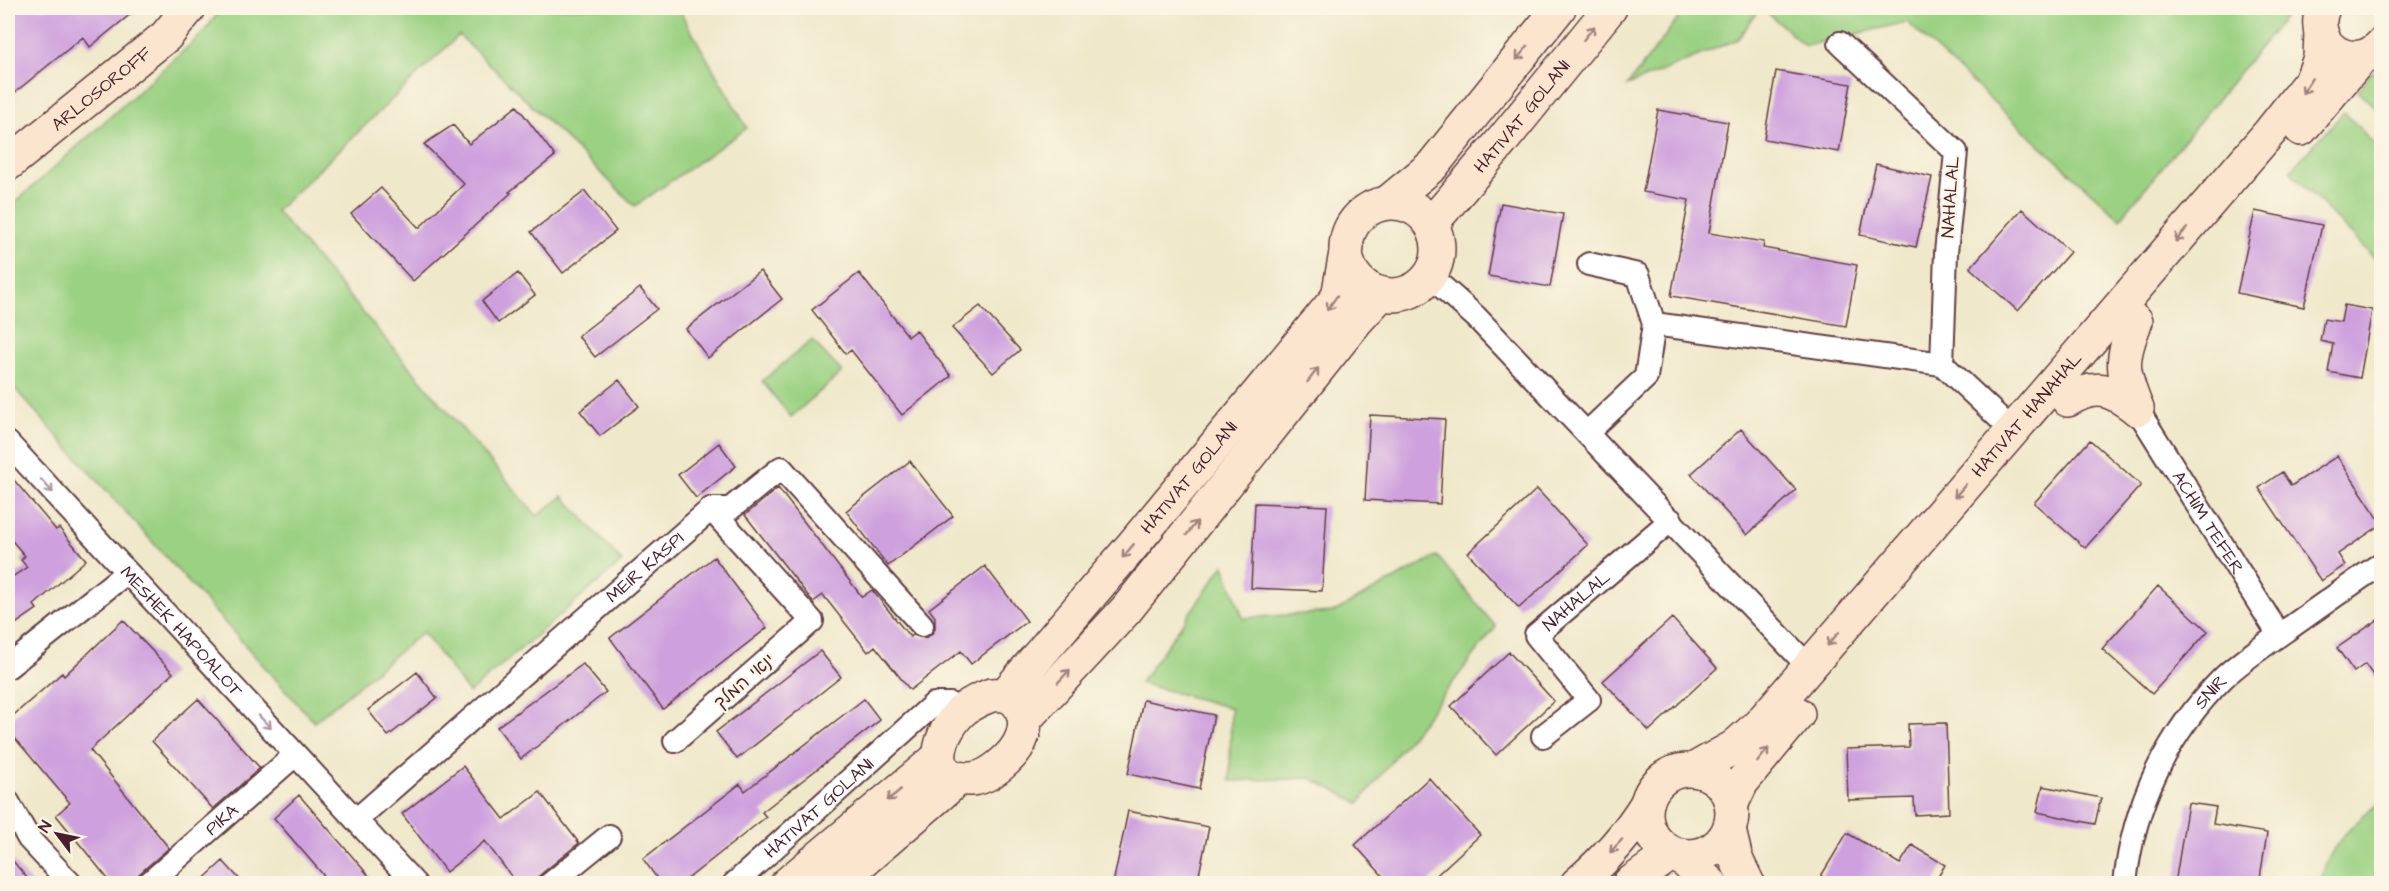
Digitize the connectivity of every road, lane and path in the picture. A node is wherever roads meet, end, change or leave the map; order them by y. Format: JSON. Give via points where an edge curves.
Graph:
{"nodes":[{"id":1,"x":189,"y":8,"type":"edge"},
{"id":2,"x":1559,"y":8,"type":"edge"},
{"id":3,"x":1610,"y":8,"type":"edge"},
{"id":4,"x":2322,"y":19,"type":"edge"},
{"id":5,"x":1840,"y":43,"type":"dead end"},
{"id":6,"x":2372,"y":50,"type":"edge"},
{"id":7,"x":8,"y":164,"type":"edge"},
{"id":8,"x":1387,"y":203,"type":"junction"},
{"id":9,"x":1431,"y":224,"type":"junction"},
{"id":10,"x":1347,"y":247,"type":"junction"},
{"id":11,"x":1589,"y":264,"type":"dead end"},
{"id":12,"x":1430,"y":276,"type":"junction"},
{"id":13,"x":1382,"y":294,"type":"junction"},
{"id":14,"x":2136,"y":321,"type":"junction"},
{"id":15,"x":1654,"y":324,"type":"junction"},
{"id":16,"x":1942,"y":364,"type":"junction"},
{"id":17,"x":2068,"y":400,"type":"junction"},
{"id":18,"x":2137,"y":409,"type":"junction"},
{"id":19,"x":2012,"y":430,"type":"junction"},
{"id":20,"x":1587,"y":433,"type":"junction"},
{"id":21,"x":8,"y":443,"type":"edge"},
{"id":22,"x":711,"y":509,"type":"junction"},
{"id":23,"x":1671,"y":520,"type":"junction"},
{"id":24,"x":2382,"y":563,"type":"edge"},
{"id":25,"x":126,"y":573,"type":"junction"},
{"id":26,"x":922,"y":625,"type":"dead end"},
{"id":27,"x":2279,"y":635,"type":"junction"},
{"id":28,"x":8,"y":667,"type":"edge"},
{"id":29,"x":1809,"y":667,"type":"junction"},
{"id":30,"x":1015,"y":707,"type":"junction"},
{"id":31,"x":962,"y":710,"type":"junction"},
{"id":32,"x":1543,"y":736,"type":"dead end"},
{"id":33,"x":675,"y":741,"type":"dead end"},
{"id":34,"x":295,"y":754,"type":"junction"},
{"id":35,"x":948,"y":768,"type":"junction"},
{"id":36,"x":1693,"y":770,"type":"junction"},
{"id":37,"x":8,"y":802,"type":"edge"},
{"id":38,"x":1647,"y":803,"type":"junction"},
{"id":39,"x":1730,"y":817,"type":"junction"},
{"id":40,"x":356,"y":820,"type":"junction"},
{"id":41,"x":609,"y":836,"type":"dead end"},
{"id":42,"x":1676,"y":855,"type":"junction"},
{"id":43,"x":71,"y":884,"type":"edge"},
{"id":44,"x":148,"y":884,"type":"edge"},
{"id":45,"x":415,"y":884,"type":"edge"},
{"id":46,"x":550,"y":884,"type":"edge"},
{"id":47,"x":734,"y":884,"type":"edge"},
{"id":48,"x":787,"y":884,"type":"edge"},
{"id":49,"x":836,"y":884,"type":"edge"},
{"id":50,"x":1577,"y":884,"type":"edge"},
{"id":51,"x":1629,"y":884,"type":"edge"},
{"id":52,"x":1711,"y":884,"type":"edge"},
{"id":53,"x":1748,"y":884,"type":"edge"},
{"id":54,"x":2125,"y":884,"type":"edge"}],
"edges":[{"from":1,"to":7,"type":"street","name":"ARLOSOROFF","via":[[166,36]]},
{"from":2,"to":8,"type":"street","one_way":true,"via":[[1432,166]]},
{"from":9,"to":3,"type":"street","name":"HATIVAT GOLANI","one_way":true},
{"from":4,"to":6,"type":"street","via":[[2324,41],[2336,52],[2351,58]]},
{"from":4,"to":19,"type":"street","name":"HATIVAT HANAHAL","one_way":true,"via":[[2320,58],[2303,92]]},
{"from":5,"to":16,"type":"street","name":"NAHALAL","via":[[1956,152],[1946,253]]},
{"from":6,"to":14,"type":"street","name":"HATIVAT HANAHAL"},
{"from":8,"to":9,"type":"street","via":[[1412,207]]},
{"from":8,"to":10,"type":"street","via":[[1364,213],[1349,234]]},
{"from":9,"to":12,"type":"street","via":[[1438,250]]},
{"from":10,"to":13,"type":"street","via":[[1350,268],[1356,277]]},
{"from":10,"to":30,"type":"street","name":"HATIVAT GOLANI","one_way":true,"via":[[1338,297],[1132,546]]},
{"from":11,"to":15,"type":"street","via":[[1638,274]]},
{"from":12,"to":13,"type":"street","via":[[1408,292]]},
{"from":12,"to":20,"type":"street","via":[[1476,317]]},
{"from":30,"to":13,"type":"street","name":"HATIVAT GOLANI","one_way":true,"via":[[1126,610],[1357,320]]},
{"from":14,"to":17,"type":"street","name":"HATIVAT HANAHAL"},
{"from":14,"to":18,"type":"street","via":[[2125,348],[2123,366]]},
{"from":15,"to":16,"type":"street"},
{"from":15,"to":20,"type":"street","via":[[1646,377]]},
{"from":16,"to":19,"type":"street"},
{"from":17,"to":18,"type":"street","via":[[2094,389],[2122,397]]},
{"from":39,"to":17,"type":"street","name":"HATIVAT HANAHAL","one_way":true,"via":[[1742,782],[1776,739]]},
{"from":18,"to":27,"type":"street","name":"ACHIM TEFER"},
{"from":19,"to":29,"type":"street","name":"HATIVAT HANAHAL","one_way":true},
{"from":20,"to":23,"type":"street"},
{"from":21,"to":25,"type":"street","name":"MESHEK HAPOALOT","one_way":true},
{"from":22,"to":26,"type":"street","name":"MEIR KASPI","via":[[730,509],[781,468]]},
{"from":22,"to":33,"type":"street","via":[[812,621]]},
{"from":22,"to":40,"type":"street","name":"MEIR KASPI"},
{"from":23,"to":29,"type":"street"},
{"from":23,"to":32,"type":"street","name":"NAHALAL","via":[[1536,635],[1589,699]]},
{"from":24,"to":27,"type":"street","name":"SNIR"},
{"from":25,"to":28,"type":"street"},
{"from":25,"to":34,"type":"street","name":"MESHEK HAPOALOT","one_way":true},
{"from":27,"to":54,"type":"street","name":"SNIR","via":[[2224,677],[2188,717],[2160,762],[2140,808]]},
{"from":29,"to":36,"type":"street","name":"HATIVAT HANAHAL","via":[[1759,725],[1734,747]]},
{"from":30,"to":31,"type":"street","via":[[991,695]]},
{"from":30,"to":35,"type":"street","via":[[1022,738],[993,771],[974,780]]},
{"from":31,"to":35,"type":"street","via":[[944,734]]},
{"from":31,"to":47,"type":"street","name":"HATIVAT GOLANI","via":[[950,704],[934,704]]},
{"from":34,"to":40,"type":"street","name":"MESHEK HAPOALOT"},
{"from":34,"to":44,"type":"street","name":"PIKA"},
{"from":35,"to":48,"type":"street","name":"HATIVAT GOLANI","one_way":true},
{"from":35,"to":49,"type":"street"},
{"from":36,"to":38,"type":"street","via":[[1680,771],[1662,780]]},
{"from":36,"to":39,"type":"street","via":[[1706,773],[1727,791]]},
{"from":37,"to":43,"type":"street","via":[[29,839]]},
{"from":38,"to":42,"type":"street","via":[[1652,836]]},
{"from":38,"to":50,"type":"street","one_way":true,"via":[[1629,832]]},
{"from":39,"to":42,"type":"street","via":[[1722,842],[1706,854]]},
{"from":39,"to":53,"type":"street","via":[[1736,859]]},
{"from":40,"to":45,"type":"street","name":"MESHEK HAPOALOT"},
{"from":41,"to":46,"type":"street"},
{"from":42,"to":51,"type":"street"},
{"from":42,"to":52,"type":"street"}]}
